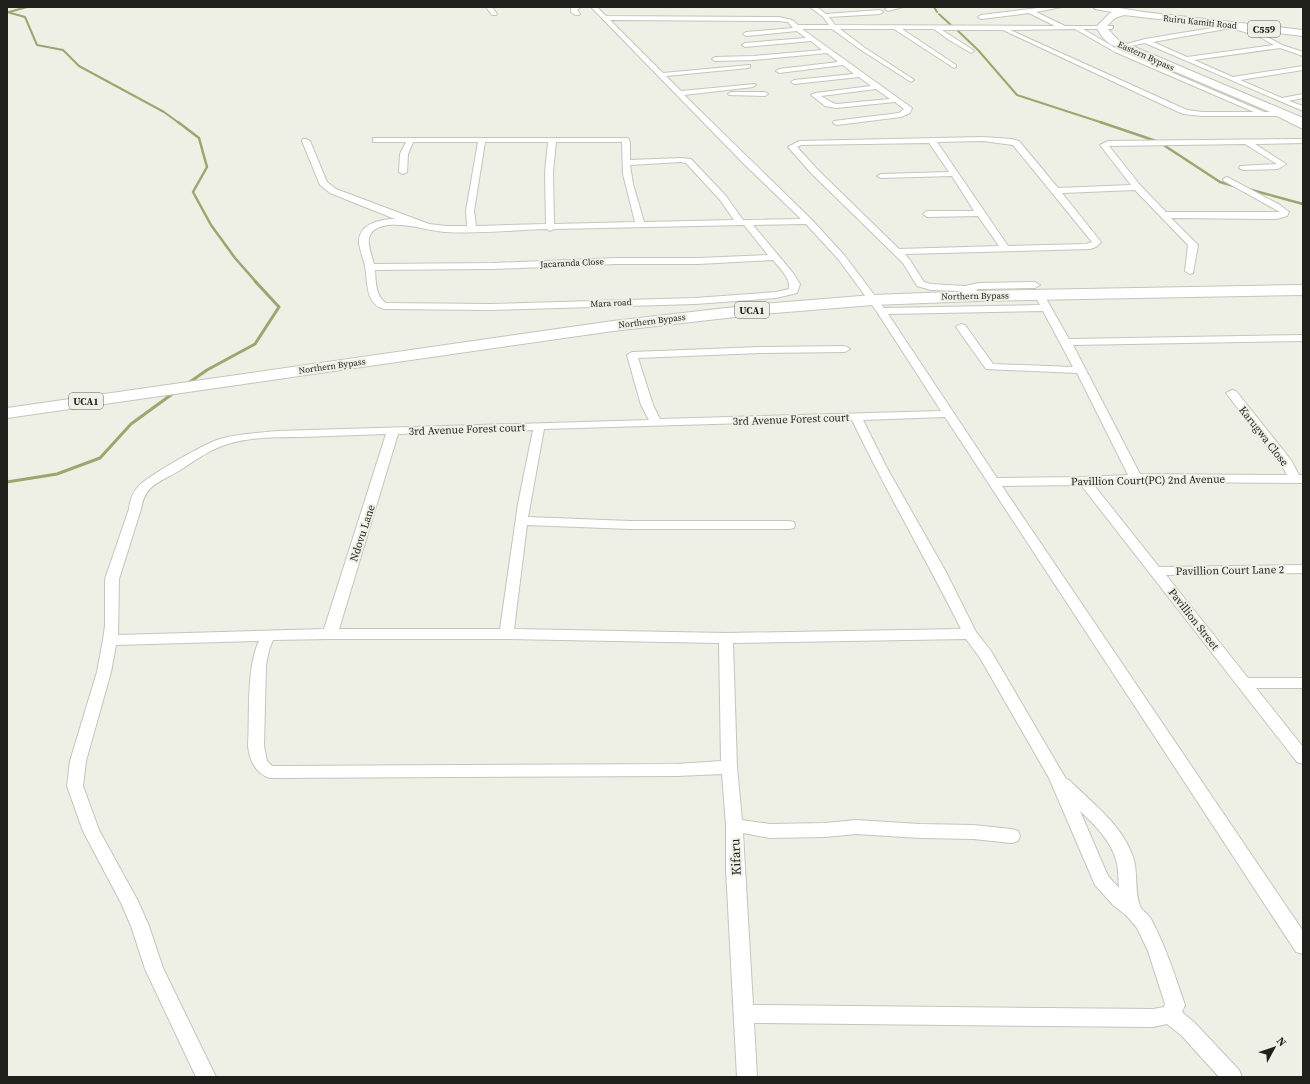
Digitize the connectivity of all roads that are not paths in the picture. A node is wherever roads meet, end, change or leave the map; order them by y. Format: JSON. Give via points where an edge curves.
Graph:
{"nodes":[{"id":1,"x":489,"y":7,"type":"edge"},
{"id":2,"x":594,"y":7,"type":"edge"},
{"id":3,"x":813,"y":7,"type":"edge"},
{"id":4,"x":900,"y":7,"type":"edge"},
{"id":5,"x":1021,"y":7,"type":"edge"},
{"id":6,"x":1059,"y":7,"type":"edge"},
{"id":7,"x":1096,"y":7,"type":"edge"},
{"id":8,"x":888,"y":9,"type":"dead end"},
{"id":9,"x":1030,"y":11,"type":"junction"},
{"id":10,"x":880,"y":12,"type":"dead end"},
{"id":11,"x":494,"y":14,"type":"dead end"},
{"id":12,"x":825,"y":16,"type":"junction"},
{"id":13,"x":981,"y":17,"type":"dead end"},
{"id":14,"x":605,"y":18,"type":"junction"},
{"id":15,"x":718,"y":19,"type":"junction"},
{"id":16,"x":885,"y":20,"type":"dead end"},
{"id":17,"x":1112,"y":21,"type":"junction"},
{"id":18,"x":727,"y":26,"type":"dead end"},
{"id":19,"x":1227,"y":26,"type":"junction"},
{"id":20,"x":833,"y":27,"type":"junction"},
{"id":21,"x":797,"y":28,"type":"junction"},
{"id":22,"x":893,"y":28,"type":"junction"},
{"id":23,"x":936,"y":28,"type":"junction"},
{"id":24,"x":1003,"y":28,"type":"junction"},
{"id":25,"x":1067,"y":28,"type":"junction"},
{"id":26,"x":1077,"y":28,"type":"junction"},
{"id":27,"x":1303,"y":33,"type":"edge"},
{"id":28,"x":746,"y":34,"type":"dead end"},
{"id":29,"x":813,"y":39,"type":"junction"},
{"id":30,"x":1145,"y":41,"type":"junction"},
{"id":31,"x":744,"y":45,"type":"dead end"},
{"id":32,"x":1280,"y":46,"type":"junction"},
{"id":33,"x":1130,"y":47,"type":"junction"},
{"id":34,"x":828,"y":51,"type":"junction"},
{"id":35,"x":971,"y":51,"type":"dead end"},
{"id":36,"x":1117,"y":51,"type":"junction"},
{"id":37,"x":1303,"y":54,"type":"edge"},
{"id":38,"x":715,"y":59,"type":"dead end"},
{"id":39,"x":1186,"y":59,"type":"junction"},
{"id":40,"x":1172,"y":61,"type":"junction"},
{"id":41,"x":844,"y":63,"type":"junction"},
{"id":42,"x":751,"y":66,"type":"dead end"},
{"id":43,"x":954,"y":66,"type":"dead end"},
{"id":44,"x":1303,"y":68,"type":"edge"},
{"id":45,"x":779,"y":70,"type":"dead end"},
{"id":46,"x":661,"y":75,"type":"junction"},
{"id":47,"x":860,"y":75,"type":"junction"},
{"id":48,"x":911,"y":80,"type":"dead end"},
{"id":49,"x":794,"y":82,"type":"dead end"},
{"id":50,"x":1215,"y":83,"type":"junction"},
{"id":51,"x":1231,"y":83,"type":"junction"},
{"id":52,"x":1200,"y":86,"type":"junction"},
{"id":53,"x":878,"y":87,"type":"junction"},
{"id":54,"x":694,"y":91,"type":"junction"},
{"id":55,"x":679,"y":93,"type":"junction"},
{"id":56,"x":765,"y":94,"type":"junction"},
{"id":57,"x":1303,"y":96,"type":"edge"},
{"id":58,"x":771,"y":100,"type":"dead end"},
{"id":59,"x":896,"y":100,"type":"junction"},
{"id":60,"x":1280,"y":100,"type":"junction"},
{"id":61,"x":1269,"y":102,"type":"junction"},
{"id":62,"x":1303,"y":109,"type":"edge"},
{"id":63,"x":1266,"y":114,"type":"junction"},
{"id":64,"x":1280,"y":114,"type":"junction"},
{"id":65,"x":1303,"y":116,"type":"edge"},
{"id":66,"x":1303,"y":122,"type":"edge"},
{"id":67,"x":837,"y":123,"type":"dead end"},
{"id":68,"x":1303,"y":127,"type":"edge"},
{"id":69,"x":376,"y":140,"type":"dead end"},
{"id":70,"x":482,"y":140,"type":"junction"},
{"id":71,"x":552,"y":140,"type":"junction"},
{"id":72,"x":931,"y":140,"type":"junction"},
{"id":73,"x":306,"y":141,"type":"dead end"},
{"id":74,"x":410,"y":141,"type":"junction"},
{"id":75,"x":1303,"y":141,"type":"edge"},
{"id":76,"x":1246,"y":142,"type":"junction"},
{"id":77,"x":626,"y":163,"type":"junction"},
{"id":78,"x":1243,"y":168,"type":"dead end"},
{"id":79,"x":403,"y":172,"type":"dead end"},
{"id":80,"x":954,"y":174,"type":"junction"},
{"id":81,"x":881,"y":176,"type":"dead end"},
{"id":82,"x":1227,"y":179,"type":"dead end"},
{"id":83,"x":1137,"y":187,"type":"junction"},
{"id":84,"x":1057,"y":192,"type":"junction"},
{"id":85,"x":980,"y":213,"type":"junction"},
{"id":86,"x":927,"y":214,"type":"dead end"},
{"id":87,"x":1165,"y":215,"type":"junction"},
{"id":88,"x":808,"y":221,"type":"junction"},
{"id":89,"x":411,"y":222,"type":"junction"},
{"id":90,"x":744,"y":222,"type":"junction"},
{"id":91,"x":640,"y":225,"type":"junction"},
{"id":92,"x":550,"y":228,"type":"junction"},
{"id":93,"x":472,"y":229,"type":"junction"},
{"id":94,"x":1005,"y":248,"type":"junction"},
{"id":95,"x":896,"y":252,"type":"junction"},
{"id":96,"x":775,"y":257,"type":"junction"},
{"id":97,"x":370,"y":268,"type":"junction"},
{"id":98,"x":1190,"y":271,"type":"dead end"},
{"id":99,"x":1303,"y":290,"type":"edge"},
{"id":100,"x":972,"y":292,"type":"junction"},
{"id":101,"x":1040,"y":296,"type":"junction"},
{"id":102,"x":877,"y":306,"type":"junction"},
{"id":103,"x":961,"y":327,"type":"dead end"},
{"id":104,"x":1303,"y":338,"type":"edge"},
{"id":105,"x":1066,"y":342,"type":"junction"},
{"id":106,"x":845,"y":349,"type":"dead end"},
{"id":107,"x":1081,"y":370,"type":"junction"},
{"id":108,"x":1232,"y":393,"type":"dead end"},
{"id":109,"x":7,"y":413,"type":"edge"},
{"id":110,"x":948,"y":414,"type":"junction"},
{"id":111,"x":856,"y":417,"type":"junction"},
{"id":112,"x":656,"y":423,"type":"junction"},
{"id":113,"x":539,"y":427,"type":"junction"},
{"id":114,"x":394,"y":431,"type":"junction"},
{"id":115,"x":1136,"y":478,"type":"junction"},
{"id":116,"x":1299,"y":479,"type":"edge"},
{"id":117,"x":1084,"y":480,"type":"junction"},
{"id":118,"x":994,"y":482,"type":"junction"},
{"id":119,"x":522,"y":522,"type":"junction"},
{"id":120,"x":789,"y":525,"type":"dead end"},
{"id":121,"x":1303,"y":569,"type":"edge"},
{"id":122,"x":1157,"y":572,"type":"junction"},
{"id":123,"x":111,"y":633,"type":"junction"},
{"id":124,"x":330,"y":634,"type":"junction"},
{"id":125,"x":506,"y":634,"type":"junction"},
{"id":126,"x":970,"y":634,"type":"junction"},
{"id":127,"x":268,"y":636,"type":"junction"},
{"id":128,"x":726,"y":638,"type":"junction"},
{"id":129,"x":1245,"y":683,"type":"junction"},
{"id":130,"x":1303,"y":683,"type":"edge"},
{"id":131,"x":1303,"y":758,"type":"edge"},
{"id":132,"x":729,"y":768,"type":"junction"},
{"id":133,"x":1057,"y":777,"type":"junction"},
{"id":134,"x":734,"y":825,"type":"junction"},
{"id":135,"x":1012,"y":836,"type":"dead end"},
{"id":136,"x":1134,"y":911,"type":"junction"},
{"id":137,"x":1303,"y":946,"type":"edge"},
{"id":138,"x":744,"y":1014,"type":"junction"},
{"id":139,"x":1170,"y":1014,"type":"junction"},
{"id":140,"x":206,"y":1077,"type":"edge"},
{"id":141,"x":747,"y":1077,"type":"edge"},
{"id":142,"x":1232,"y":1077,"type":"edge"}],
"edges":[{"from":1,"to":11,"type":"street"},
{"from":2,"to":14,"type":"street"},
{"from":3,"to":12,"type":"street"},
{"from":4,"to":8,"type":"street"},
{"from":5,"to":9,"type":"street"},
{"from":6,"to":9,"type":"street"},
{"from":7,"to":17,"type":"main road"},
{"from":7,"to":17,"type":"main road","name":"Eastern Bypass","via":[[1103,10]]},
{"from":9,"to":13,"type":"street"},
{"from":9,"to":25,"type":"street"},
{"from":10,"to":12,"type":"street"},
{"from":12,"to":20,"type":"street"},
{"from":14,"to":15,"type":"street"},
{"from":14,"to":46,"type":"street"},
{"from":15,"to":18,"type":"street"},
{"from":15,"to":21,"type":"street","via":[[785,20]]},
{"from":16,"to":22,"type":"street"},
{"from":17,"to":19,"type":"main road","name":"Ruiru Kamiti Road","number":"C559","via":[[1162,18]]},
{"from":17,"to":26,"type":"street"},
{"from":17,"to":33,"type":"main road","name":"Eastern Bypass","via":[[1107,36],[1114,42]]},
{"from":19,"to":27,"type":"main road","name":"Ruiru Kamiti Road","number":"C559"},
{"from":19,"to":30,"type":"street"},
{"from":19,"to":32,"type":"street","via":[[1260,36]]},
{"from":20,"to":21,"type":"street"},
{"from":20,"to":22,"type":"street"},
{"from":20,"to":48,"type":"street"},
{"from":21,"to":28,"type":"street"},
{"from":21,"to":29,"type":"street"},
{"from":22,"to":23,"type":"street"},
{"from":22,"to":43,"type":"street"},
{"from":23,"to":24,"type":"street"},
{"from":23,"to":35,"type":"street"},
{"from":24,"to":25,"type":"street"},
{"from":24,"to":63,"type":"street","via":[[1186,112]]},
{"from":25,"to":26,"type":"street"},
{"from":26,"to":36,"type":"street"},
{"from":29,"to":31,"type":"street"},
{"from":29,"to":34,"type":"street"},
{"from":30,"to":33,"type":"street"},
{"from":30,"to":39,"type":"street"},
{"from":32,"to":37,"type":"street"},
{"from":32,"to":39,"type":"street"},
{"from":33,"to":36,"type":"street"},
{"from":33,"to":40,"type":"main road","name":"Eastern Bypass"},
{"from":33,"to":50,"type":"main road","name":"Eastern Bypass"},
{"from":34,"to":38,"type":"street"},
{"from":34,"to":41,"type":"street"},
{"from":36,"to":52,"type":"street"},
{"from":39,"to":40,"type":"street"},
{"from":39,"to":51,"type":"street"},
{"from":40,"to":50,"type":"main road","name":"Eastern Bypass"},
{"from":41,"to":45,"type":"street"},
{"from":41,"to":47,"type":"street"},
{"from":42,"to":46,"type":"street"},
{"from":44,"to":51,"type":"street"},
{"from":46,"to":55,"type":"street"},
{"from":47,"to":49,"type":"street"},
{"from":47,"to":53,"type":"street"},
{"from":50,"to":51,"type":"main road","name":"Eastern Bypass"},
{"from":50,"to":52,"type":"street"},
{"from":50,"to":64,"type":"main road","name":"Eastern Bypass"},
{"from":51,"to":60,"type":"street","via":[[1244,84]]},
{"from":51,"to":61,"type":"main road","name":"Eastern Bypass"},
{"from":52,"to":63,"type":"street"},
{"from":53,"to":59,"type":"street"},
{"from":53,"to":59,"type":"street","via":[[815,95],[836,106]]},
{"from":54,"to":55,"type":"street"},
{"from":54,"to":56,"type":"street","via":[[703,94]]},
{"from":54,"to":56,"type":"street","via":[[751,83]]},
{"from":55,"to":88,"type":"street"},
{"from":56,"to":58,"type":"street"},
{"from":57,"to":60,"type":"street"},
{"from":59,"to":67,"type":"street","via":[[908,108],[901,115]]},
{"from":60,"to":61,"type":"street"},
{"from":60,"to":62,"type":"street"},
{"from":61,"to":65,"type":"main road","name":"Eastern Bypass"},
{"from":63,"to":64,"type":"street"},
{"from":64,"to":66,"type":"main road","name":"Eastern Bypass"},
{"from":64,"to":68,"type":"street"},
{"from":69,"to":74,"type":"street"},
{"from":70,"to":71,"type":"street"},
{"from":70,"to":74,"type":"street"},
{"from":70,"to":93,"type":"street","via":[[470,211]]},
{"from":71,"to":77,"type":"street","via":[[624,140]]},
{"from":71,"to":92,"type":"street","via":[[549,172]]},
{"from":72,"to":80,"type":"street"},
{"from":72,"to":84,"type":"street","via":[[1012,140]]},
{"from":72,"to":95,"type":"street","via":[[799,143],[792,147]]},
{"from":73,"to":89,"type":"street","via":[[323,183],[328,188]]},
{"from":74,"to":79,"type":"street","via":[[404,154]]},
{"from":75,"to":76,"type":"street"},
{"from":76,"to":78,"type":"street","via":[[1282,164],[1278,167]]},
{"from":76,"to":83,"type":"street","via":[[1113,142],[1104,145]]},
{"from":77,"to":90,"type":"street","name":"Mara road","via":[[688,161]]},
{"from":77,"to":91,"type":"street"},
{"from":80,"to":81,"type":"street"},
{"from":80,"to":85,"type":"street"},
{"from":82,"to":87,"type":"street","via":[[1277,207],[1285,212],[1284,214]]},
{"from":83,"to":84,"type":"street"},
{"from":83,"to":87,"type":"street"},
{"from":84,"to":94,"type":"street","via":[[1096,243],[1087,247]]},
{"from":85,"to":86,"type":"street"},
{"from":85,"to":94,"type":"street"},
{"from":87,"to":98,"type":"street","via":[[1193,245]]},
{"from":88,"to":90,"type":"street"},
{"from":88,"to":102,"type":"street","via":[[842,258]]},
{"from":89,"to":93,"type":"street","via":[[435,228]]},
{"from":89,"to":97,"type":"street","via":[[383,223],[366,232],[364,239]]},
{"from":90,"to":91,"type":"street"},
{"from":90,"to":96,"type":"street","name":"Mara road"},
{"from":91,"to":92,"type":"street"},
{"from":92,"to":93,"type":"street"},
{"from":94,"to":95,"type":"street"},
{"from":95,"to":100,"type":"street","via":[[907,262],[923,286]]},
{"from":96,"to":97,"type":"street","name":"Jacaranda Close"},
{"from":96,"to":97,"type":"street","name":"Mara road","via":[[794,280],[795,289],[791,293],[695,301],[658,300],[490,307],[384,306],[378,302],[374,294]]},
{"from":99,"to":101,"type":"main road","name":"Northern Bypass","number":"UCA1"},
{"from":100,"to":101,"type":"main road","name":"Northern Bypass","number":"UCA1"},
{"from":100,"to":102,"type":"main road","name":"Northern Bypass","number":"UCA1"},
{"from":101,"to":102,"type":"street"},
{"from":101,"to":105,"type":"street"},
{"from":102,"to":109,"type":"main road","name":"Northern Bypass","number":"UCA1","via":[[761,309],[690,316]]},
{"from":102,"to":110,"type":"street"},
{"from":103,"to":107,"type":"street","via":[[990,367]]},
{"from":104,"to":105,"type":"street"},
{"from":105,"to":107,"type":"street"},
{"from":106,"to":112,"type":"street","via":[[632,355],[647,405]]},
{"from":107,"to":115,"type":"street"},
{"from":108,"to":116,"type":"street","name":"Karugwa Close"},
{"from":110,"to":111,"type":"street","name":"3rd Avenue Forest court"},
{"from":110,"to":118,"type":"street"},
{"from":111,"to":112,"type":"street","name":"3rd Avenue Forest court"},
{"from":111,"to":126,"type":"street"},
{"from":112,"to":113,"type":"street","name":"3rd Avenue Forest court"},
{"from":113,"to":114,"type":"street","name":"3rd Avenue Forest court"},
{"from":113,"to":119,"type":"street"},
{"from":114,"to":123,"type":"street","name":"3rd Avenue Forest court","via":[[278,434],[238,438],[222,442],[142,488],[112,579]]},
{"from":114,"to":124,"type":"street","name":"Ndovu Lane"},
{"from":115,"to":116,"type":"street","name":"Pavillion Court(PC) 2nd Avenue"},
{"from":115,"to":117,"type":"street","name":"Pavillion Court(PC) 2nd Avenue"},
{"from":117,"to":118,"type":"street","name":"Pavillion Court(PC) 2nd Avenue"},
{"from":117,"to":122,"type":"street","name":"Pavillion Street"},
{"from":118,"to":137,"type":"street"},
{"from":119,"to":120,"type":"street","via":[[630,526]]},
{"from":119,"to":125,"type":"street"},
{"from":121,"to":122,"type":"street","name":"Pavillion Court Lane 2"},
{"from":122,"to":129,"type":"street","name":"Pavillion Street"},
{"from":123,"to":127,"type":"street"},
{"from":123,"to":140,"type":"street","name":"3rd Avenue Forest court","via":[[104,672],[78,761],[75,786],[91,832],[129,901],[154,969]]},
{"from":124,"to":125,"type":"street"},
{"from":124,"to":127,"type":"street"},
{"from":125,"to":128,"type":"street"},
{"from":126,"to":128,"type":"street"},
{"from":126,"to":133,"type":"street","via":[[986,655]]},
{"from":127,"to":132,"type":"street","via":[[259,665],[256,746],[262,767],[270,772]]},
{"from":128,"to":132,"type":"street","name":"Kifaru"},
{"from":129,"to":130,"type":"street"},
{"from":129,"to":131,"type":"street","name":"Pavillion Street"},
{"from":132,"to":134,"type":"street","name":"Kifaru"},
{"from":133,"to":136,"type":"street","via":[[1101,880],[1119,900]]},
{"from":133,"to":136,"type":"street","via":[[1114,838],[1125,858],[1127,883]]},
{"from":134,"to":135,"type":"street","via":[[770,831],[825,830],[856,826]]},
{"from":134,"to":138,"type":"street","name":"Kifaru"},
{"from":136,"to":139,"type":"street","via":[[1144,923],[1160,958],[1175,1005]]},
{"from":138,"to":139,"type":"street","via":[[1153,1018]]},
{"from":138,"to":141,"type":"street","name":"Kifaru"},
{"from":139,"to":142,"type":"street","via":[[1188,1029]]}]}
